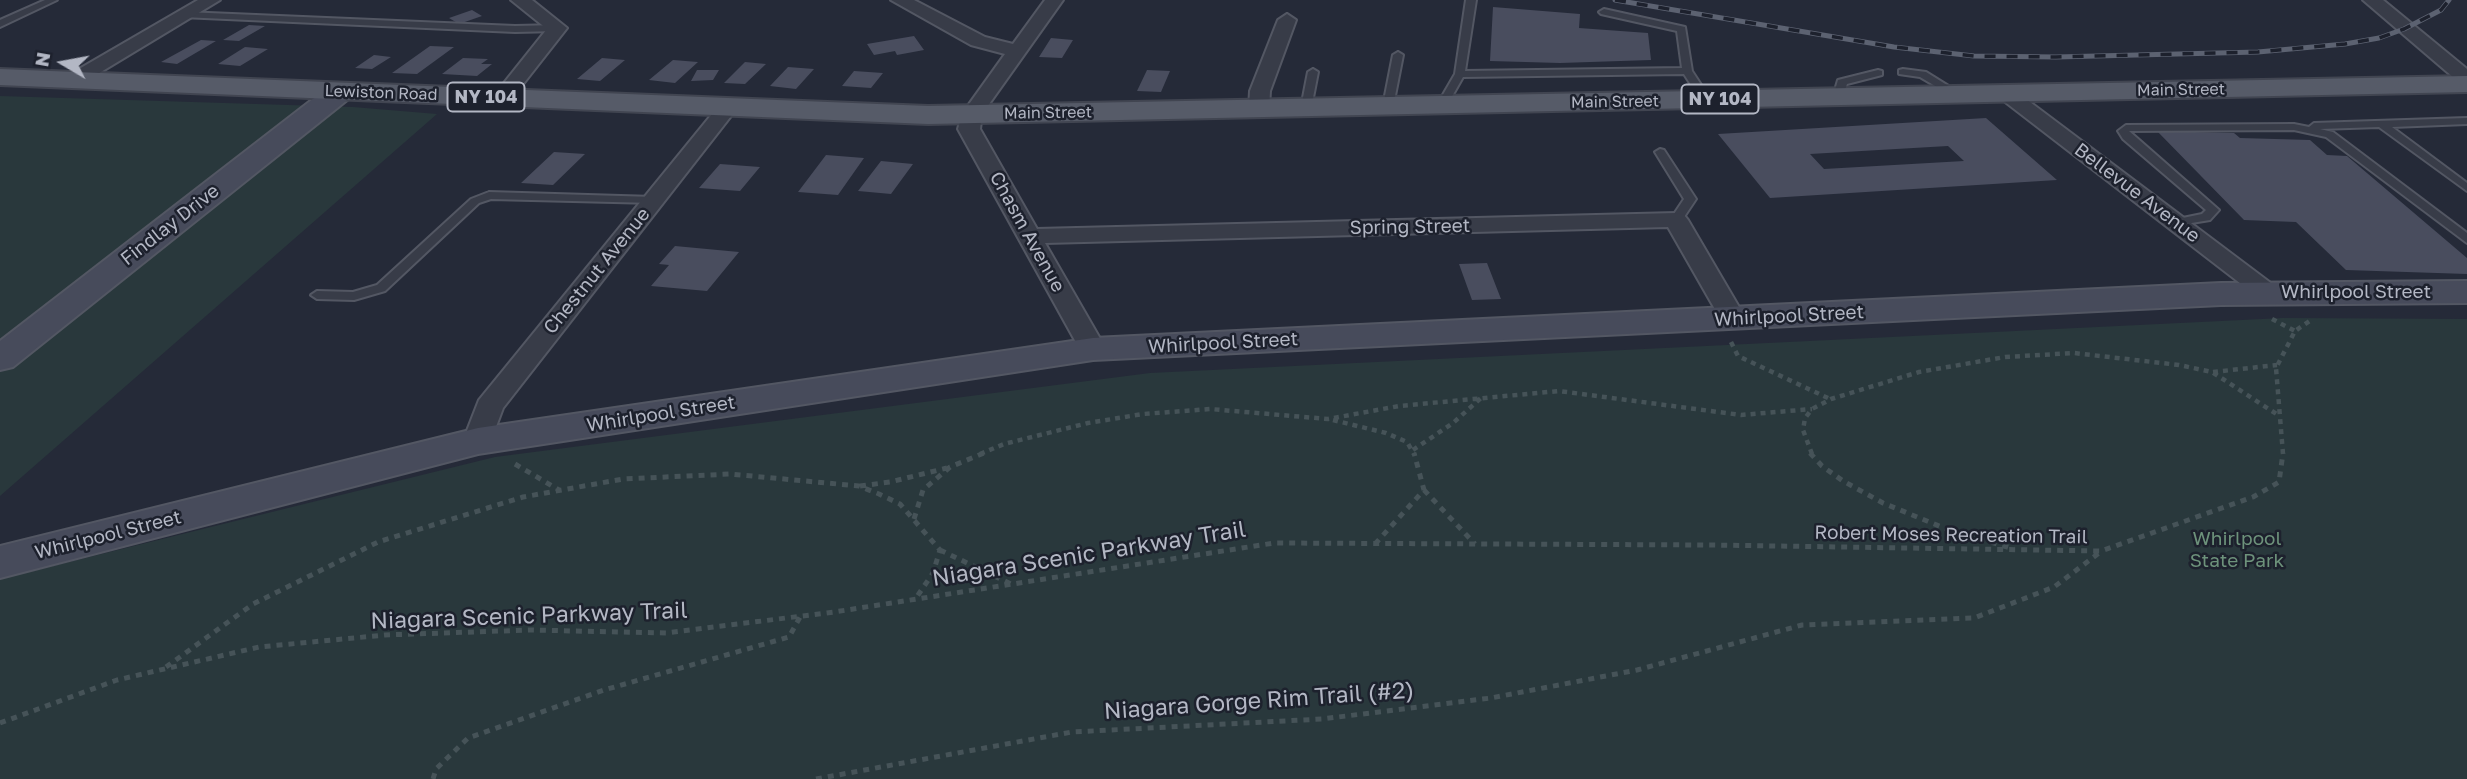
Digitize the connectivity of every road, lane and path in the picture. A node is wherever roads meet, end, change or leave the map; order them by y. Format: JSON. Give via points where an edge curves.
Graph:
{"nodes":[{"id":1,"x":52,"y":0,"type":"edge"},
{"id":2,"x":211,"y":0,"type":"edge"},
{"id":3,"x":520,"y":0,"type":"edge"},
{"id":4,"x":900,"y":0,"type":"edge"},
{"id":5,"x":1054,"y":0,"type":"edge"},
{"id":6,"x":1471,"y":0,"type":"edge"},
{"id":7,"x":2372,"y":0,"type":"edge"},
{"id":8,"x":1604,"y":12,"type":"dead end"},
{"id":9,"x":185,"y":15,"type":"junction"},
{"id":10,"x":1287,"y":20,"type":"dead end"},
{"id":11,"x":0,"y":24,"type":"edge"},
{"id":12,"x":558,"y":28,"type":"junction"},
{"id":13,"x":1017,"y":51,"type":"junction"},
{"id":14,"x":1398,"y":55,"type":"dead end"},
{"id":15,"x":1687,"y":71,"type":"junction"},
{"id":16,"x":1313,"y":72,"type":"dead end"},
{"id":17,"x":1460,"y":74,"type":"junction"},
{"id":18,"x":1882,"y":76,"type":"dead end"},
{"id":19,"x":1905,"y":76,"type":"dead end"},
{"id":20,"x":0,"y":77,"type":"edge"},
{"id":21,"x":75,"y":80,"type":"junction"},
{"id":22,"x":2467,"y":82,"type":"edge"},
{"id":23,"x":341,"y":91,"type":"junction"},
{"id":24,"x":2007,"y":94,"type":"junction"},
{"id":25,"x":1958,"y":95,"type":"junction"},
{"id":26,"x":1838,"y":97,"type":"junction"},
{"id":27,"x":502,"y":98,"type":"junction"},
{"id":28,"x":1706,"y":100,"type":"junction"},
{"id":29,"x":1442,"y":105,"type":"junction"},
{"id":30,"x":1388,"y":106,"type":"junction"},
{"id":31,"x":728,"y":107,"type":"junction"},
{"id":32,"x":1306,"y":108,"type":"junction"},
{"id":33,"x":1259,"y":109,"type":"junction"},
{"id":34,"x":972,"y":114,"type":"junction"},
{"id":35,"x":2467,"y":121,"type":"edge"},
{"id":36,"x":2380,"y":123,"type":"junction"},
{"id":37,"x":2294,"y":127,"type":"junction"},
{"id":38,"x":1660,"y":152,"type":"dead end"},
{"id":39,"x":2467,"y":188,"type":"edge"},
{"id":40,"x":654,"y":200,"type":"junction"},
{"id":41,"x":1676,"y":220,"type":"junction"},
{"id":42,"x":2177,"y":223,"type":"junction"},
{"id":43,"x":1030,"y":236,"type":"junction"},
{"id":44,"x":2467,"y":239,"type":"edge"},
{"id":45,"x":2267,"y":292,"type":"junction"},
{"id":46,"x":2467,"y":292,"type":"edge"},
{"id":47,"x":317,"y":295,"type":"dead end"},
{"id":48,"x":2314,"y":318,"type":"dead end"},
{"id":49,"x":1726,"y":319,"type":"junction"},
{"id":50,"x":1093,"y":349,"type":"junction"},
{"id":51,"x":0,"y":359,"type":"edge"},
{"id":52,"x":2277,"y":365,"type":"junction"},
{"id":53,"x":2212,"y":372,"type":"junction"},
{"id":54,"x":1481,"y":398,"type":"junction"},
{"id":55,"x":1831,"y":399,"type":"junction"},
{"id":56,"x":1812,"y":409,"type":"junction"},
{"id":57,"x":2278,"y":415,"type":"junction"},
{"id":58,"x":1328,"y":419,"type":"junction"},
{"id":59,"x":478,"y":441,"type":"junction"},
{"id":60,"x":1413,"y":450,"type":"junction"},
{"id":61,"x":950,"y":467,"type":"junction"},
{"id":62,"x":859,"y":486,"type":"junction"},
{"id":63,"x":559,"y":490,"type":"junction"},
{"id":64,"x":1424,"y":490,"type":"junction"},
{"id":65,"x":914,"y":519,"type":"junction"},
{"id":66,"x":1274,"y":543,"type":"joint"},
{"id":67,"x":1375,"y":544,"type":"junction"},
{"id":68,"x":1476,"y":545,"type":"junction"},
{"id":69,"x":940,"y":550,"type":"junction"},
{"id":70,"x":2021,"y":551,"type":"junction"},
{"id":71,"x":2101,"y":551,"type":"junction"},
{"id":72,"x":0,"y":562,"type":"edge"},
{"id":73,"x":1012,"y":584,"type":"junction"},
{"id":74,"x":915,"y":599,"type":"junction"},
{"id":75,"x":801,"y":616,"type":"junction"},
{"id":76,"x":162,"y":670,"type":"junction"},
{"id":77,"x":0,"y":723,"type":"edge"},
{"id":78,"x":433,"y":779,"type":"edge"},
{"id":79,"x":816,"y":779,"type":"edge"}],
"edges":[{"from":1,"to":11,"type":"lane"},
{"from":2,"to":9,"type":"street"},
{"from":3,"to":12,"type":"street"},
{"from":4,"to":13,"type":"street","via":[[978,41]]},
{"from":5,"to":13,"type":"street"},
{"from":6,"to":17,"type":"lane"},
{"from":7,"to":22,"type":"street"},
{"from":8,"to":15,"type":"lane","via":[[1682,30]]},
{"from":9,"to":12,"type":"lane"},
{"from":9,"to":21,"type":"street"},
{"from":10,"to":33,"type":"street","via":[[1260,91]]},
{"from":12,"to":27,"type":"street"},
{"from":13,"to":34,"type":"street"},
{"from":14,"to":30,"type":"lane"},
{"from":15,"to":17,"type":"lane"},
{"from":15,"to":28,"type":"lane"},
{"from":16,"to":32,"type":"lane"},
{"from":17,"to":29,"type":"lane"},
{"from":18,"to":26,"type":"lane","via":[[1842,82]]},
{"from":19,"to":25,"type":"lane","via":[[1922,74]]},
{"from":20,"to":21,"type":"main road","name":"Lewiston Road","number":"NY 104"},
{"from":21,"to":23,"type":"main road","name":"Lewiston Road","number":"NY 104"},
{"from":22,"to":24,"type":"main road","name":"Main Street","number":"NY 104"},
{"from":23,"to":27,"type":"main road","name":"Lewiston Road","number":"NY 104"},
{"from":23,"to":51,"type":"street","name":"Findlay Drive"},
{"from":24,"to":25,"type":"main road","name":"Main Street","number":"NY 104"},
{"from":24,"to":42,"type":"street","name":"Bellevue Avenue"},
{"from":25,"to":26,"type":"main road","name":"Main Street","number":"NY 104"},
{"from":26,"to":28,"type":"main road","name":"Main Street","number":"NY 104"},
{"from":27,"to":31,"type":"main road","name":"Lewiston Road","number":"NY 104"},
{"from":28,"to":29,"type":"main road","name":"Main Street","number":"NY 104"},
{"from":29,"to":30,"type":"main road","name":"Main Street","number":"NY 104"},
{"from":30,"to":32,"type":"main road","name":"Main Street","number":"NY 104"},
{"from":31,"to":34,"type":"main road","name":"Lewiston Road","number":"NY 104"},
{"from":31,"to":40,"type":"street","name":"Chestnut Avenue"},
{"from":32,"to":33,"type":"main road","name":"Main Street","number":"NY 104"},
{"from":33,"to":34,"type":"main road","name":"Main Street","number":"NY 104"},
{"from":34,"to":43,"type":"street","name":"Chasm Avenue","via":[[969,128]]},
{"from":35,"to":36,"type":"lane"},
{"from":36,"to":37,"type":"lane"},
{"from":36,"to":39,"type":"lane"},
{"from":37,"to":42,"type":"lane","via":[[2126,128],[2123,131],[2213,210],[2206,217]]},
{"from":37,"to":44,"type":"lane","via":[[2338,139]]},
{"from":38,"to":41,"type":"lane","via":[[1690,200]]},
{"from":40,"to":47,"type":"lane","via":[[489,195],[475,201],[380,288],[354,296]]},
{"from":40,"to":59,"type":"street","name":"Chestnut Avenue","via":[[489,406]]},
{"from":41,"to":43,"type":"street","name":"Spring Street"},
{"from":41,"to":49,"type":"street"},
{"from":42,"to":45,"type":"street","name":"Bellevue Avenue"},
{"from":43,"to":50,"type":"street","name":"Chasm Avenue"},
{"from":45,"to":46,"type":"street","name":"Whirlpool Street"},
{"from":45,"to":49,"type":"street","name":"Whirlpool Street"},
{"from":48,"to":52,"type":"path","name":"Robert Moses Recreation Trail","via":[[2295,331]]},
{"from":49,"to":50,"type":"street","name":"Whirlpool Street"},
{"from":49,"to":55,"type":"path","via":[[1738,356]]},
{"from":50,"to":59,"type":"street","name":"Whirlpool Street"},
{"from":52,"to":53,"type":"path"},
{"from":52,"to":57,"type":"path","name":"Robert Moses Recreation Trail"},
{"from":53,"to":55,"type":"path","via":[[2074,353],[2005,357],[1919,372]]},
{"from":53,"to":57,"type":"path"},
{"from":54,"to":56,"type":"path","via":[[1559,391],[1741,415]]},
{"from":54,"to":58,"type":"path"},
{"from":54,"to":60,"type":"path"},
{"from":55,"to":56,"type":"path"},
{"from":56,"to":70,"type":"path","via":[[1805,418],[1804,439],[1808,450],[1832,474],[1883,503],[1932,523]]},
{"from":57,"to":71,"type":"path","name":"Robert Moses Recreation Trail","via":[[2284,461],[2278,482],[2211,514]]},
{"from":58,"to":60,"type":"path","via":[[1386,433],[1407,442]]},
{"from":58,"to":61,"type":"path","via":[[1210,409],[1143,414],[1004,444]]},
{"from":59,"to":63,"type":"path"},
{"from":59,"to":72,"type":"street","name":"Whirlpool Street"},
{"from":60,"to":64,"type":"path"},
{"from":61,"to":62,"type":"path"},
{"from":61,"to":65,"type":"path","via":[[923,490]]},
{"from":62,"to":63,"type":"path","via":[[730,474],[623,479]]},
{"from":62,"to":65,"type":"path","via":[[900,504]]},
{"from":63,"to":76,"type":"path","via":[[378,542],[253,604]]},
{"from":64,"to":67,"type":"path"},
{"from":64,"to":68,"type":"path"},
{"from":65,"to":69,"type":"path"},
{"from":66,"to":67,"type":"path","name":"Robert Moses Recreation Trail"},
{"from":66,"to":73,"type":"path","name":"Niagara Scenic Parkway Trail"},
{"from":67,"to":68,"type":"path","name":"Robert Moses Recreation Trail"},
{"from":68,"to":70,"type":"path","name":"Robert Moses Recreation Trail"},
{"from":69,"to":73,"type":"path"},
{"from":69,"to":74,"type":"path","via":[[933,573]]},
{"from":70,"to":71,"type":"path","name":"Robert Moses Recreation Trail"},
{"from":71,"to":79,"type":"path","name":"Niagara Gorge Rim Trail (#2)","via":[[2054,587],[1974,618],[1802,625],[1637,670],[1491,698],[1322,719],[1072,732]]},
{"from":73,"to":74,"type":"path","name":"Niagara Scenic Parkway Trail"},
{"from":74,"to":75,"type":"path","name":"Niagara Scenic Parkway Trail"},
{"from":75,"to":76,"type":"path","name":"Niagara Scenic Parkway Trail","via":[[666,633],[530,630],[385,635],[259,648]]},
{"from":75,"to":78,"type":"path","via":[[789,638],[604,690],[468,738],[436,769]]},
{"from":76,"to":77,"type":"path","name":"Niagara Scenic Parkway Trail","via":[[117,680]]}]}
